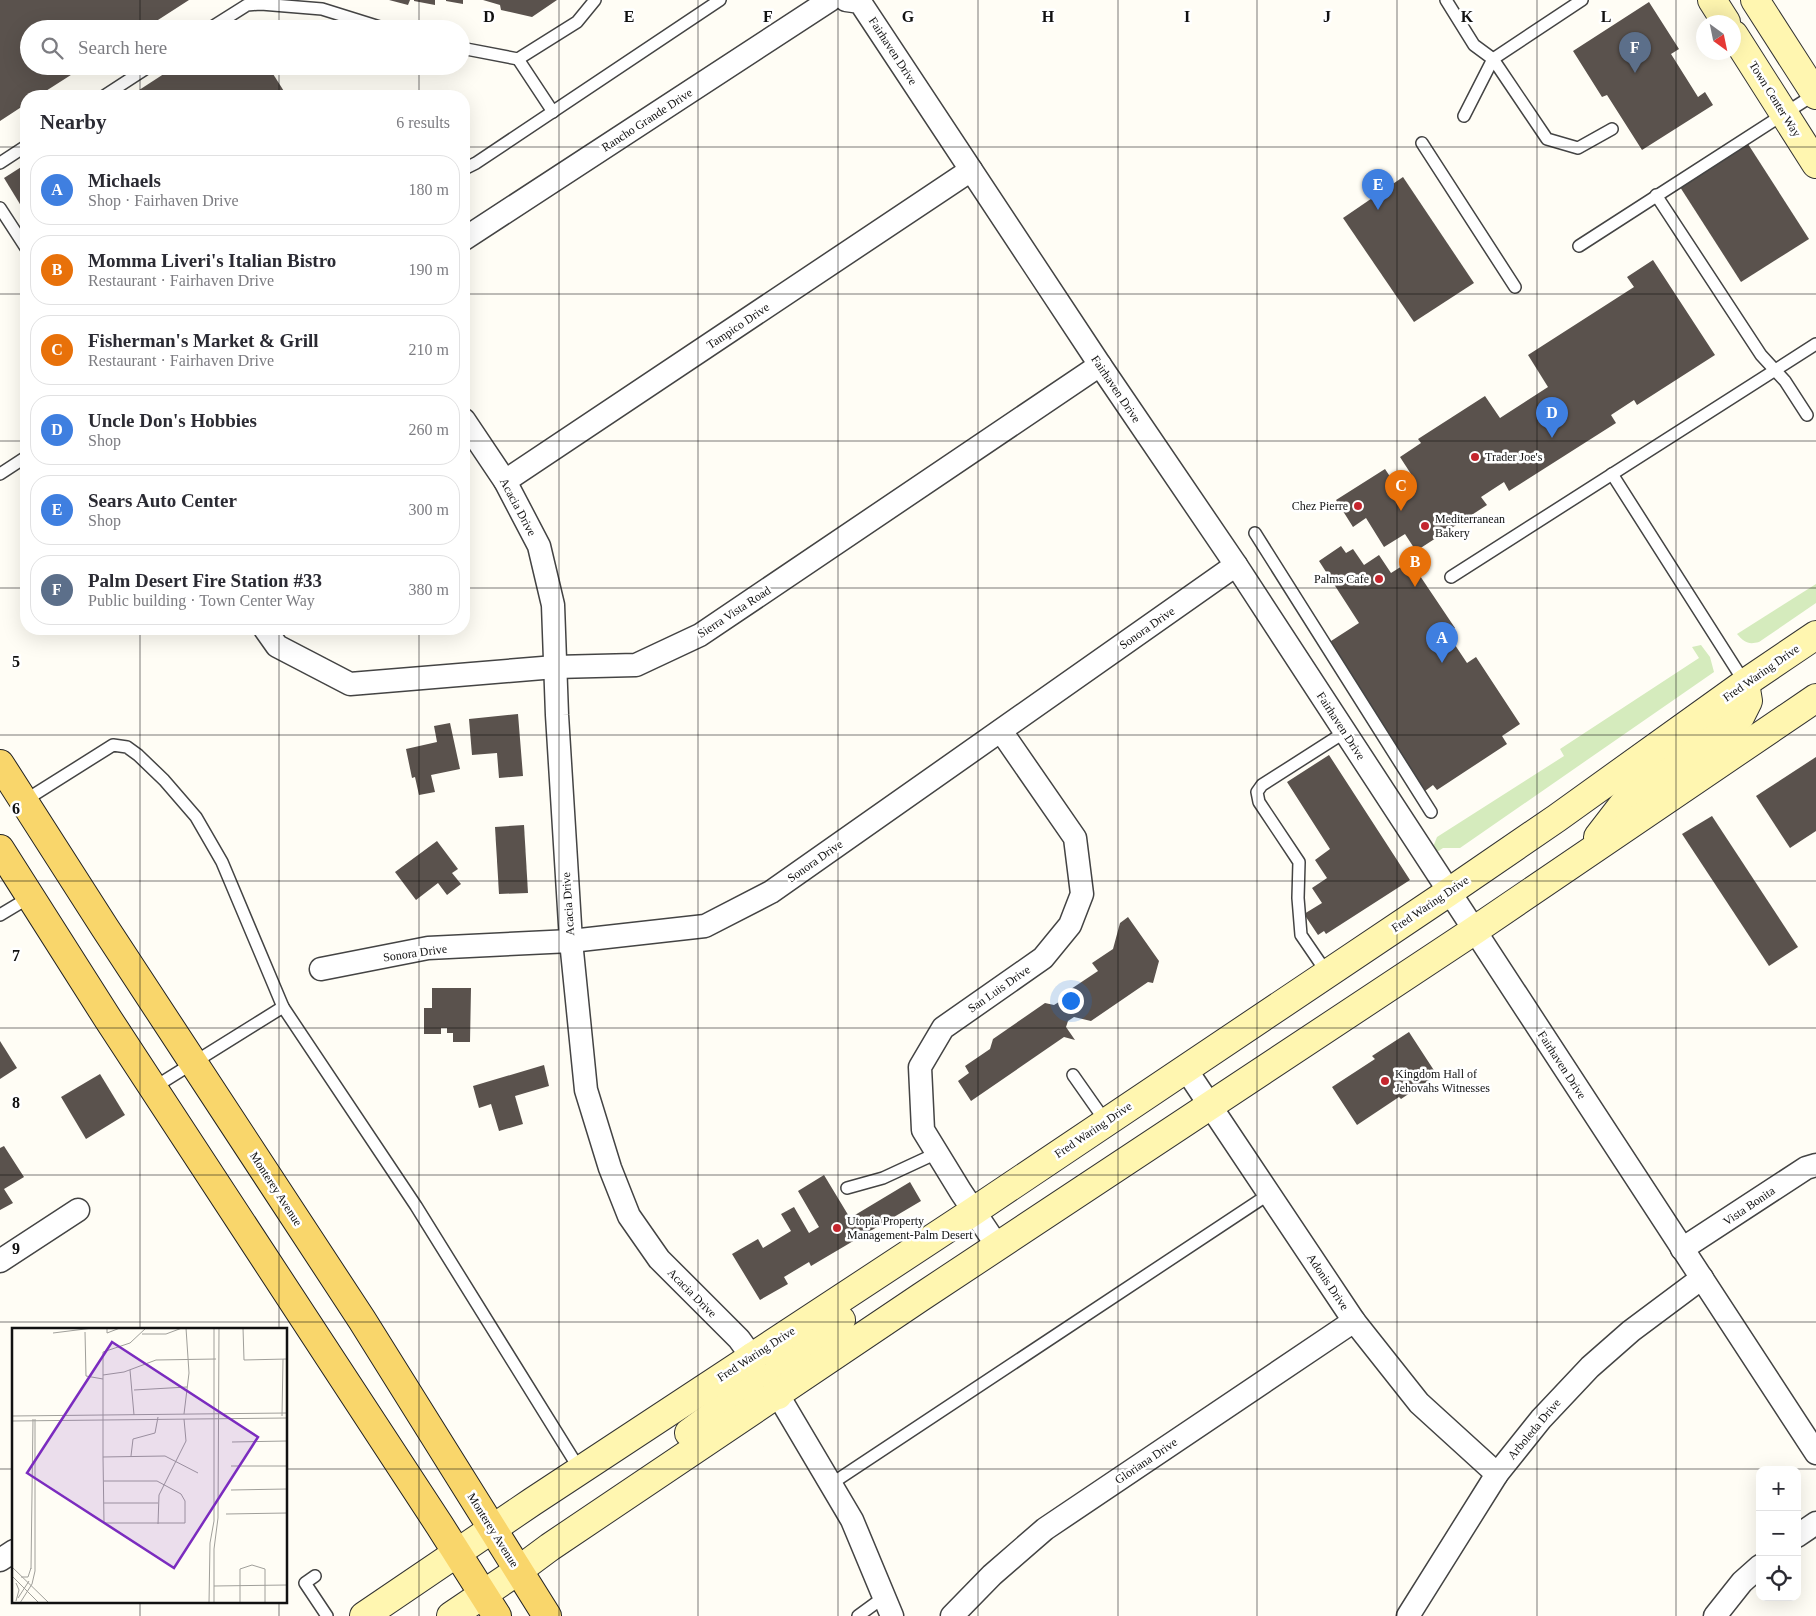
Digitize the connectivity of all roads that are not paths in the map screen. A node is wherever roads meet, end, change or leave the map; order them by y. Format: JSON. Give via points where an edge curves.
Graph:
{"nodes":[{"id":1,"x":595,"y":0,"type":"edge"},
{"id":2,"x":720,"y":0,"type":"edge"},
{"id":3,"x":830,"y":0,"type":"edge"},
{"id":4,"x":1446,"y":0,"type":"edge"},
{"id":5,"x":1582,"y":0,"type":"edge"},
{"id":6,"x":1712,"y":0,"type":"edge"},
{"id":7,"x":1755,"y":0,"type":"edge"},
{"id":8,"x":853,"y":1,"type":"edge"},
{"id":9,"x":1722,"y":15,"type":"edge"},
{"id":10,"x":223,"y":20,"type":"edge"},
{"id":11,"x":357,"y":20,"type":"edge"},
{"id":12,"x":1741,"y":46,"type":"edge"},
{"id":13,"x":470,"y":50,"type":"edge"},
{"id":14,"x":518,"y":59,"type":"junction"},
{"id":15,"x":1493,"y":59,"type":"junction"},
{"id":16,"x":136,"y":75,"type":"edge"},
{"id":17,"x":113,"y":90,"type":"edge"},
{"id":18,"x":1816,"y":94,"type":"edge"},
{"id":19,"x":553,"y":112,"type":"junction"},
{"id":20,"x":1784,"y":113,"type":"junction"},
{"id":21,"x":1464,"y":116,"type":"dead end"},
{"id":22,"x":1612,"y":129,"type":"dead end"},
{"id":23,"x":1422,"y":143,"type":"dead end"},
{"id":24,"x":20,"y":150,"type":"edge"},
{"id":25,"x":0,"y":163,"type":"edge"},
{"id":26,"x":1816,"y":164,"type":"edge"},
{"id":27,"x":470,"y":166,"type":"edge"},
{"id":28,"x":971,"y":170,"type":"junction"},
{"id":29,"x":1656,"y":195,"type":"junction"},
{"id":30,"x":0,"y":208,"type":"edge"},
{"id":31,"x":470,"y":235,"type":"edge"},
{"id":32,"x":20,"y":239,"type":"edge"},
{"id":33,"x":1579,"y":246,"type":"dead end"},
{"id":34,"x":1515,"y":287,"type":"dead end"},
{"id":35,"x":1816,"y":344,"type":"edge"},
{"id":36,"x":1100,"y":365,"type":"junction"},
{"id":37,"x":1774,"y":370,"type":"junction"},
{"id":38,"x":1807,"y":415,"type":"dead end"},
{"id":39,"x":470,"y":429,"type":"edge"},
{"id":40,"x":20,"y":461,"type":"edge"},
{"id":41,"x":0,"y":474,"type":"edge"},
{"id":42,"x":1612,"y":474,"type":"junction"},
{"id":43,"x":505,"y":481,"type":"junction"},
{"id":44,"x":1255,"y":533,"type":"dead end"},
{"id":45,"x":1236,"y":565,"type":"junction"},
{"id":46,"x":1451,"y":577,"type":"dead end"},
{"id":47,"x":269,"y":635,"type":"edge"},
{"id":48,"x":1816,"y":635,"type":"edge"},
{"id":49,"x":555,"y":667,"type":"junction"},
{"id":50,"x":1745,"y":683,"type":"junction"},
{"id":51,"x":1816,"y":698,"type":"edge"},
{"id":52,"x":1001,"y":731,"type":"junction"},
{"id":53,"x":1345,"y":732,"type":"junction"},
{"id":54,"x":0,"y":764,"type":"edge"},
{"id":55,"x":12,"y":799,"type":"edge"},
{"id":56,"x":1431,"y":812,"type":"dead end"},
{"id":57,"x":0,"y":849,"type":"edge"},
{"id":58,"x":1584,"y":856,"type":"junction"},
{"id":59,"x":1449,"y":892,"type":"junction"},
{"id":60,"x":30,"y":897,"type":"junction"},
{"id":61,"x":0,"y":915,"type":"edge"},
{"id":62,"x":1474,"y":930,"type":"junction"},
{"id":63,"x":571,"y":941,"type":"junction"},
{"id":64,"x":322,"y":969,"type":"dead end"},
{"id":65,"x":1327,"y":973,"type":"junction"},
{"id":66,"x":282,"y":1007,"type":"junction"},
{"id":67,"x":194,"y":1063,"type":"junction"},
{"id":68,"x":1185,"y":1068,"type":"junction"},
{"id":69,"x":1073,"y":1075,"type":"dead end"},
{"id":70,"x":153,"y":1088,"type":"junction"},
{"id":71,"x":1210,"y":1105,"type":"junction"},
{"id":72,"x":1106,"y":1122,"type":"junction"},
{"id":73,"x":937,"y":1153,"type":"junction"},
{"id":74,"x":1816,"y":1165,"type":"edge"},
{"id":75,"x":847,"y":1188,"type":"dead end"},
{"id":76,"x":1269,"y":1194,"type":"junction"},
{"id":77,"x":78,"y":1210,"type":"dead end"},
{"id":78,"x":974,"y":1211,"type":"junction"},
{"id":79,"x":998,"y":1247,"type":"junction"},
{"id":80,"x":1682,"y":1250,"type":"junction"},
{"id":81,"x":0,"y":1261,"type":"edge"},
{"id":82,"x":889,"y":1268,"type":"junction"},
{"id":83,"x":1702,"y":1278,"type":"junction"},
{"id":84,"x":1354,"y":1321,"type":"junction"},
{"id":85,"x":752,"y":1357,"type":"junction"},
{"id":86,"x":778,"y":1394,"type":"junction"},
{"id":87,"x":1816,"y":1453,"type":"edge"},
{"id":88,"x":580,"y":1470,"type":"junction"},
{"id":89,"x":659,"y":1474,"type":"junction"},
{"id":90,"x":1496,"y":1474,"type":"junction"},
{"id":91,"x":831,"y":1484,"type":"junction"},
{"id":92,"x":1816,"y":1522,"type":"edge"},
{"id":93,"x":492,"y":1530,"type":"junction"},
{"id":94,"x":1801,"y":1533,"type":"edge"},
{"id":95,"x":12,"y":1552,"type":"edge"},
{"id":96,"x":457,"y":1553,"type":"junction"},
{"id":97,"x":0,"y":1560,"type":"edge"},
{"id":98,"x":518,"y":1570,"type":"junction"},
{"id":99,"x":1756,"y":1570,"type":"edge"},
{"id":100,"x":315,"y":1576,"type":"dead end"},
{"id":101,"x":490,"y":1605,"type":"edge"},
{"id":102,"x":888,"y":1607,"type":"edge"},
{"id":103,"x":327,"y":1616,"type":"edge"},
{"id":104,"x":364,"y":1616,"type":"edge"},
{"id":105,"x":450,"y":1616,"type":"edge"},
{"id":106,"x":547,"y":1616,"type":"edge"},
{"id":107,"x":858,"y":1616,"type":"edge"},
{"id":108,"x":952,"y":1616,"type":"edge"},
{"id":109,"x":1408,"y":1616,"type":"edge"},
{"id":110,"x":1715,"y":1616,"type":"edge"}],
"edges":[{"from":1,"to":14,"type":"lane","via":[[577,22]]},
{"from":2,"to":19,"type":"lane"},
{"from":3,"to":31,"type":"street","name":"Rancho Grande Drive"},
{"from":4,"to":15,"type":"lane","via":[[1474,45]]},
{"from":5,"to":15,"type":"lane"},
{"from":6,"to":9,"type":"main road"},
{"from":7,"to":18,"type":"main road"},
{"from":8,"to":28,"type":"street","name":"Fairhaven Drive"},
{"from":10,"to":11,"type":"lane","via":[[246,5],[261,4],[322,9]]},
{"from":12,"to":20,"type":"main road","name":"Town Center Way"},
{"from":13,"to":14,"type":"lane"},
{"from":14,"to":19,"type":"lane"},
{"from":15,"to":21,"type":"lane"},
{"from":15,"to":22,"type":"lane","via":[[1547,139],[1578,148]]},
{"from":16,"to":17,"type":"lane"},
{"from":18,"to":20,"type":"lane"},
{"from":19,"to":27,"type":"lane"},
{"from":20,"to":26,"type":"main road","name":"Town Center Way"},
{"from":20,"to":29,"type":"lane"},
{"from":23,"to":34,"type":"lane"},
{"from":24,"to":25,"type":"lane"},
{"from":28,"to":36,"type":"street","name":"Fairhaven Drive"},
{"from":28,"to":43,"type":"street","name":"Tampico Drive"},
{"from":29,"to":33,"type":"lane"},
{"from":29,"to":37,"type":"lane","via":[[1760,355]]},
{"from":30,"to":32,"type":"lane"},
{"from":35,"to":37,"type":"lane"},
{"from":36,"to":45,"type":"street","name":"Fairhaven Drive"},
{"from":36,"to":49,"type":"street","name":"Sierra Vista Road","via":[[700,635],[636,665]]},
{"from":37,"to":38,"type":"lane"},
{"from":37,"to":42,"type":"lane"},
{"from":39,"to":43,"type":"street","name":"Acacia Drive"},
{"from":40,"to":41,"type":"lane"},
{"from":42,"to":46,"type":"lane"},
{"from":42,"to":50,"type":"lane"},
{"from":43,"to":49,"type":"street","name":"Acacia Drive","via":[[539,546],[553,604]]},
{"from":44,"to":56,"type":"lane"},
{"from":45,"to":52,"type":"street","name":"Sonora Drive"},
{"from":45,"to":53,"type":"street","name":"Fairhaven Drive"},
{"from":47,"to":49,"type":"street","name":"Sierra Vista Road","via":[[277,646],[350,684]]},
{"from":48,"to":50,"type":"main road","name":"Fred Waring Drive"},
{"from":49,"to":63,"type":"street","name":"Acacia Drive"},
{"from":50,"to":58,"type":"main road","via":[[1748,701],[1740,717],[1625,802]]},
{"from":50,"to":59,"type":"main road","name":"Fred Waring Drive"},
{"from":51,"to":58,"type":"main road"},
{"from":52,"to":63,"type":"street","name":"Sonora Drive","via":[[771,892],[705,926]]},
{"from":52,"to":73,"type":"street","name":"San Luis Drive","via":[[1075,838],[1082,894],[1070,926],[1043,958],[943,1028],[920,1067],[924,1130]]},
{"from":53,"to":59,"type":"street","name":"Fairhaven Drive"},
{"from":53,"to":65,"type":"lane","via":[[1262,785],[1257,792],[1260,802],[1299,862],[1301,935]]},
{"from":54,"to":55,"type":"main road","name":"Monterey Avenue"},
{"from":55,"to":66,"type":"lane","via":[[113,745],[138,755],[196,817],[222,862]]},
{"from":55,"to":67,"type":"main road","name":"Monterey Avenue"},
{"from":57,"to":60,"type":"main road"},
{"from":58,"to":62,"type":"main road"},
{"from":59,"to":62,"type":"street","name":"Fairhaven Drive"},
{"from":59,"to":65,"type":"main road","name":"Fred Waring Drive"},
{"from":60,"to":61,"type":"lane"},
{"from":60,"to":70,"type":"main road"},
{"from":62,"to":71,"type":"main road"},
{"from":62,"to":80,"type":"street","name":"Fairhaven Drive"},
{"from":63,"to":64,"type":"street","name":"Sonora Drive","via":[[428,948]]},
{"from":63,"to":85,"type":"street","name":"Acacia Drive","via":[[586,1090],[629,1216],[659,1259],[739,1339]]},
{"from":65,"to":68,"type":"main road","name":"Fred Waring Drive"},
{"from":66,"to":67,"type":"lane"},
{"from":66,"to":88,"type":"lane","via":[[416,1206]]},
{"from":67,"to":70,"type":"lane"},
{"from":67,"to":93,"type":"main road","name":"Monterey Avenue","via":[[362,1320]]},
{"from":68,"to":71,"type":"street","name":"Adonis Drive"},
{"from":68,"to":72,"type":"main road","name":"Fred Waring Drive"},
{"from":69,"to":72,"type":"lane"},
{"from":70,"to":96,"type":"main road"},
{"from":71,"to":76,"type":"street","name":"Adonis Drive"},
{"from":71,"to":79,"type":"main road"},
{"from":72,"to":78,"type":"main road","name":"Fred Waring Drive"},
{"from":73,"to":75,"type":"lane","via":[[883,1178]]},
{"from":73,"to":78,"type":"street","name":"San Luis Drive"},
{"from":74,"to":80,"type":"street","name":"Vista Bonita","via":[[1806,1168]]},
{"from":76,"to":84,"type":"street","name":"Adonis Drive"},
{"from":76,"to":91,"type":"lane"},
{"from":77,"to":81,"type":"street"},
{"from":78,"to":79,"type":"street","name":"San Luis Drive"},
{"from":78,"to":82,"type":"main road","name":"Fred Waring Drive"},
{"from":79,"to":86,"type":"main road"},
{"from":80,"to":83,"type":"street","name":"Fairhaven Drive"},
{"from":82,"to":85,"type":"main road","name":"Fred Waring Drive"},
{"from":82,"to":86,"type":"main road","via":[[845,1318],[786,1358],[776,1374]]},
{"from":83,"to":87,"type":"street","name":"Fairhaven Drive"},
{"from":83,"to":90,"type":"street","name":"Arboleda Drive","via":[[1631,1331],[1590,1367]]},
{"from":84,"to":90,"type":"street","name":"Adonis Drive","via":[[1419,1403]]},
{"from":84,"to":108,"type":"street","name":"Gloriana Drive","via":[[1045,1529],[992,1575]]},
{"from":85,"to":88,"type":"main road","name":"Fred Waring Drive"},
{"from":85,"to":89,"type":"main road","via":[[750,1384],[743,1393],[690,1432]]},
{"from":86,"to":89,"type":"main road"},
{"from":86,"to":91,"type":"street"},
{"from":88,"to":93,"type":"main road","name":"Fred Waring Drive"},
{"from":89,"to":98,"type":"main road"},
{"from":90,"to":109,"type":"street","name":"Arboleda Drive"},
{"from":91,"to":102,"type":"street","via":[[852,1520]]},
{"from":92,"to":94,"type":"street"},
{"from":93,"to":96,"type":"main road","name":"Fred Waring Drive"},
{"from":93,"to":98,"type":"main road","name":"Monterey Avenue"},
{"from":95,"to":97,"type":"street"},
{"from":96,"to":101,"type":"main road"},
{"from":96,"to":104,"type":"main road","name":"Fred Waring Drive"},
{"from":98,"to":101,"type":"main road"},
{"from":98,"to":106,"type":"main road","name":"Monterey Avenue"},
{"from":99,"to":110,"type":"street"},
{"from":100,"to":103,"type":"lane","via":[[305,1583]]},
{"from":101,"to":105,"type":"main road"},
{"from":102,"to":107,"type":"lane"}]}
